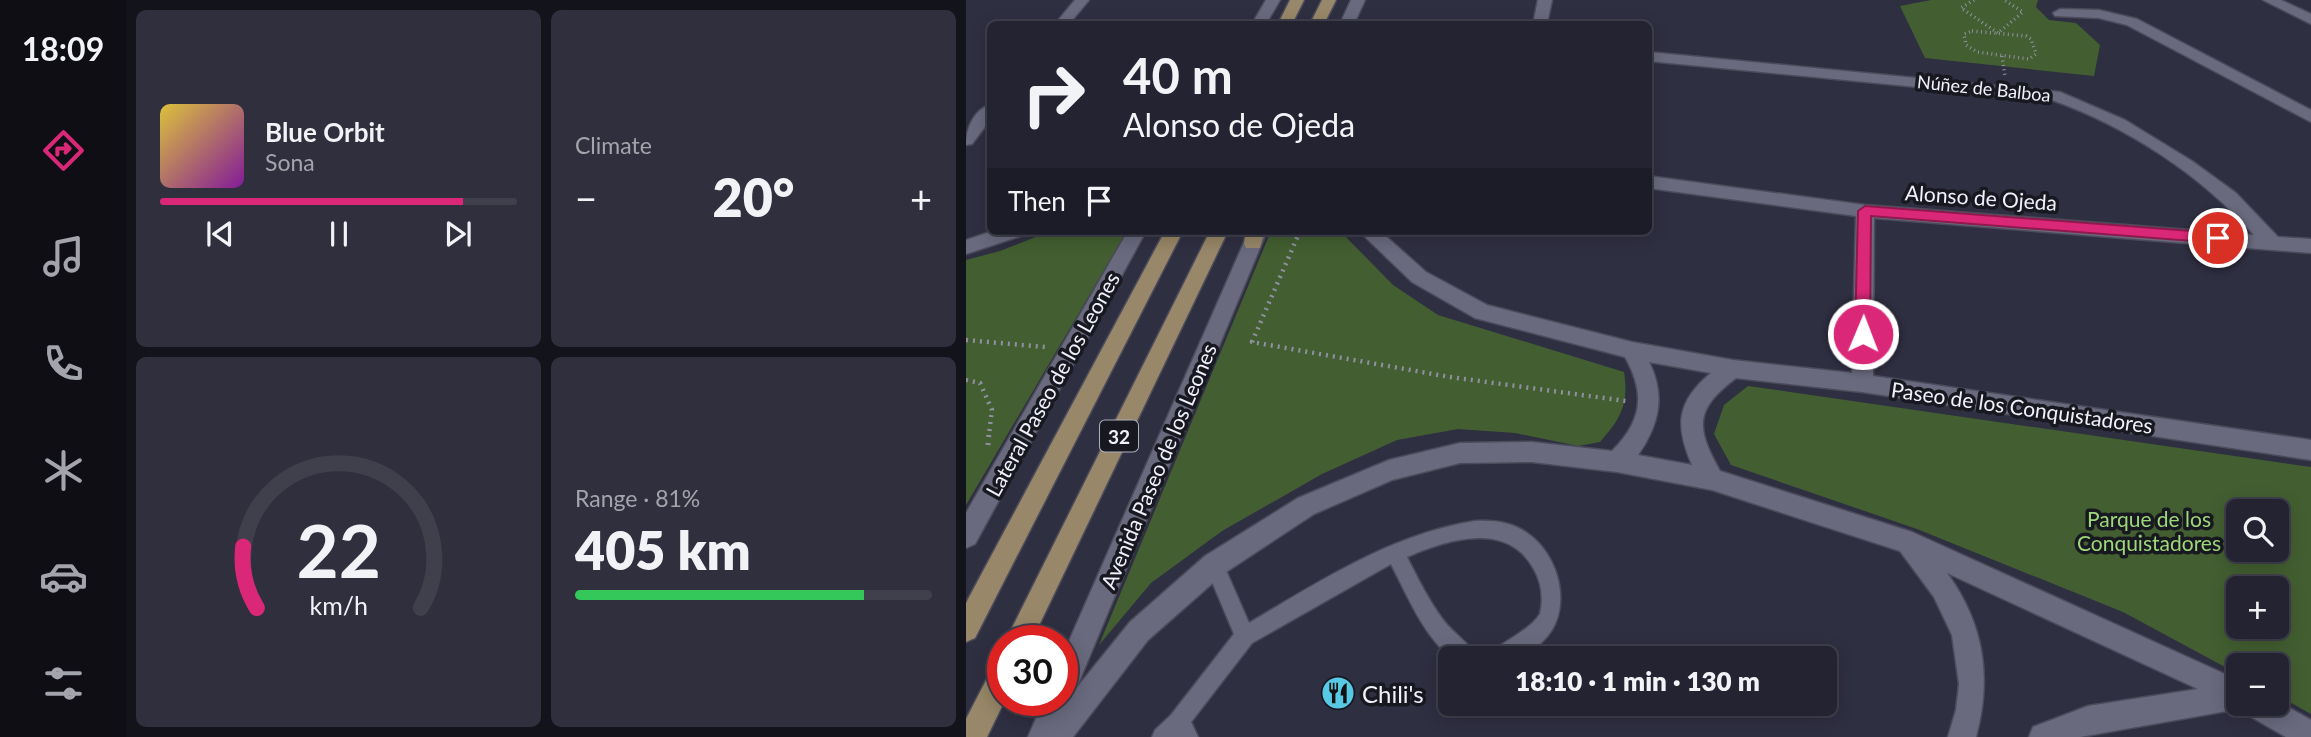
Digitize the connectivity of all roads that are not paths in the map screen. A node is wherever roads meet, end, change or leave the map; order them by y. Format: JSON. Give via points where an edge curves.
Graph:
{"nodes":[{"id":1,"x":1082,"y":0,"type":"edge"},
{"id":2,"x":1273,"y":0,"type":"edge"},
{"id":3,"x":1297,"y":0,"type":"edge"},
{"id":4,"x":1329,"y":0,"type":"edge"},
{"id":5,"x":1358,"y":0,"type":"edge"},
{"id":6,"x":1545,"y":0,"type":"edge"},
{"id":7,"x":2270,"y":0,"type":"edge"},
{"id":8,"x":2060,"y":13,"type":"dead end"},
{"id":9,"x":2311,"y":20,"type":"edge"},
{"id":10,"x":1064,"y":21,"type":"edge"},
{"id":11,"x":1261,"y":21,"type":"edge"},
{"id":12,"x":1286,"y":21,"type":"edge"},
{"id":13,"x":1318,"y":21,"type":"edge"},
{"id":14,"x":1348,"y":21,"type":"edge"},
{"id":15,"x":1542,"y":21,"type":"edge"},
{"id":16,"x":1652,"y":56,"type":"edge"},
{"id":17,"x":987,"y":112,"type":"edge"},
{"id":18,"x":2311,"y":117,"type":"edge"},
{"id":19,"x":973,"y":123,"type":"edge"},
{"id":20,"x":966,"y":140,"type":"edge"},
{"id":21,"x":1652,"y":183,"type":"edge"},
{"id":22,"x":1865,"y":211,"type":"junction"},
{"id":23,"x":1002,"y":235,"type":"edge"},
{"id":24,"x":1135,"y":235,"type":"edge"},
{"id":25,"x":1172,"y":235,"type":"edge"},
{"id":26,"x":1217,"y":235,"type":"edge"},
{"id":27,"x":1251,"y":235,"type":"edge"},
{"id":28,"x":1372,"y":235,"type":"edge"},
{"id":29,"x":2272,"y":242,"type":"junction"},
{"id":30,"x":2311,"y":246,"type":"edge"},
{"id":31,"x":966,"y":247,"type":"edge"},
{"id":32,"x":1632,"y":350,"type":"junction"},
{"id":33,"x":1732,"y":369,"type":"junction"},
{"id":34,"x":1862,"y":383,"type":"junction"},
{"id":35,"x":2311,"y":450,"type":"edge"},
{"id":36,"x":1617,"y":462,"type":"junction"},
{"id":37,"x":1712,"y":479,"type":"junction"},
{"id":38,"x":966,"y":536,"type":"edge"},
{"id":39,"x":1903,"y":540,"type":"junction"},
{"id":40,"x":1395,"y":553,"type":"junction"},
{"id":41,"x":1214,"y":565,"type":"junction"},
{"id":42,"x":1026,"y":625,"type":"edge"},
{"id":43,"x":966,"y":629,"type":"edge"},
{"id":44,"x":1245,"y":636,"type":"junction"},
{"id":45,"x":1452,"y":646,"type":"edge"},
{"id":46,"x":1520,"y":646,"type":"edge"},
{"id":47,"x":1078,"y":650,"type":"edge"},
{"id":48,"x":2226,"y":689,"type":"edge"},
{"id":49,"x":2226,"y":697,"type":"edge"},
{"id":50,"x":987,"y":707,"type":"edge"},
{"id":51,"x":1051,"y":716,"type":"edge"},
{"id":52,"x":2277,"y":716,"type":"edge"},
{"id":53,"x":1183,"y":730,"type":"edge"},
{"id":54,"x":2311,"y":736,"type":"edge"},
{"id":55,"x":972,"y":737,"type":"edge"},
{"id":56,"x":1042,"y":737,"type":"edge"},
{"id":57,"x":1055,"y":737,"type":"edge"},
{"id":58,"x":1162,"y":737,"type":"edge"},
{"id":59,"x":1962,"y":737,"type":"edge"},
{"id":60,"x":2043,"y":737,"type":"edge"}],
"edges":[{"from":1,"to":10,"type":"street"},
{"from":2,"to":11,"type":"street"},
{"from":3,"to":12,"type":"main road"},
{"from":4,"to":13,"type":"main road"},
{"from":5,"to":14,"type":"street"},
{"from":6,"to":15,"type":"street"},
{"from":7,"to":9,"type":"street"},
{"from":8,"to":18,"type":"street","via":[[2099,14],[2132,22]]},
{"from":16,"to":29,"type":"street","name":"Núñez de Balboa","via":[[2054,95],[2108,118],[2202,177],[2243,210]]},
{"from":17,"to":19,"type":"street"},
{"from":19,"to":20,"type":"street"},
{"from":21,"to":22,"type":"street","name":"Alonso de Ojeda"},
{"from":22,"to":29,"type":"street","name":"Alonso de Ojeda"},
{"from":22,"to":34,"type":"street"},
{"from":23,"to":31,"type":"street"},
{"from":24,"to":38,"type":"street","name":"Lateral Paseo de los Leones"},
{"from":25,"to":43,"type":"main road","number":"32"},
{"from":26,"to":42,"type":"main road","name":"Avenida Paseo de los Leones","number":"32"},
{"from":27,"to":47,"type":"street","name":"Avenida Paseo de los Leones"},
{"from":28,"to":32,"type":"street","name":"Paseo de los Conquistadores","via":[[1419,277],[1482,312]]},
{"from":29,"to":30,"type":"street","name":"Alonso de Ojeda"},
{"from":32,"to":33,"type":"street","name":"Paseo de los Conquistadores"},
{"from":32,"to":36,"type":"street","via":[[1647,376],[1650,405],[1641,435]]},
{"from":33,"to":34,"type":"street","name":"Paseo de los Conquistadores"},
{"from":33,"to":37,"type":"street","via":[[1696,399],[1691,415],[1696,451]]},
{"from":34,"to":35,"type":"street","name":"Paseo de los Conquistadores"},
{"from":36,"to":37,"type":"street"},
{"from":36,"to":41,"type":"street","via":[[1532,452],[1460,453],[1389,470],[1306,506]]},
{"from":37,"to":39,"type":"street"},
{"from":39,"to":48,"type":"street"},
{"from":39,"to":59,"type":"street","via":[[1944,587],[1969,647],[1972,700]]},
{"from":40,"to":44,"type":"lane"},
{"from":40,"to":45,"type":"lane"},
{"from":40,"to":46,"type":"lane","via":[[1450,533],[1475,530],[1514,535],[1532,551],[1551,590],[1551,612],[1535,635]]},
{"from":41,"to":44,"type":"lane"},
{"from":41,"to":57,"type":"street","via":[[1139,631]]},
{"from":44,"to":53,"type":"lane"},
{"from":49,"to":60,"type":"street","via":[[2088,720]]},
{"from":50,"to":55,"type":"main road"},
{"from":51,"to":56,"type":"street"},
{"from":52,"to":54,"type":"street"},
{"from":53,"to":58,"type":"lane"}]}
